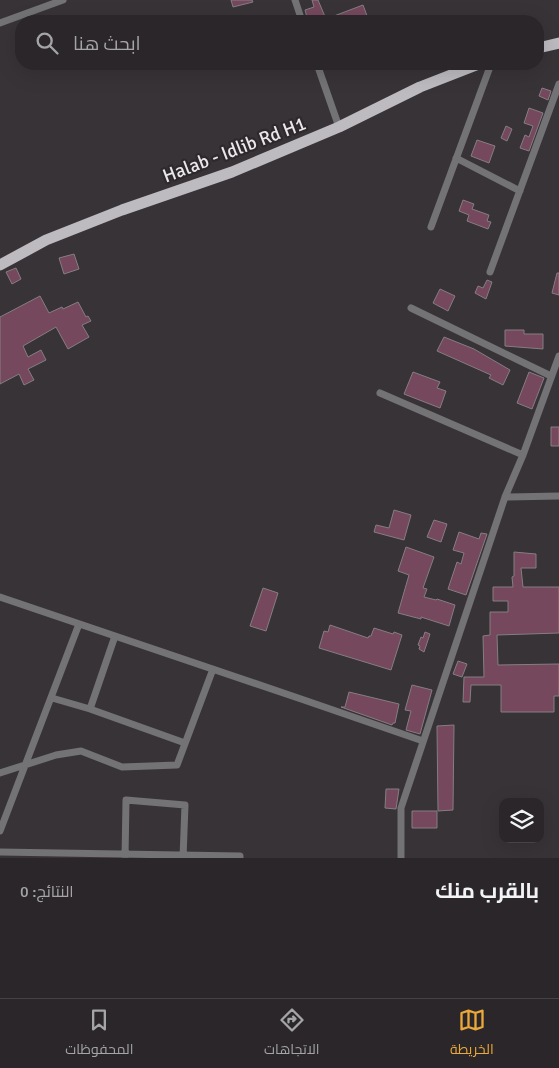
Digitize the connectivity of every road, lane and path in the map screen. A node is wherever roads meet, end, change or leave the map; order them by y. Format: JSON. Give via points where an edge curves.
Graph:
{"nodes":[{"id":1,"x":63,"y":0,"type":"edge"},
{"id":2,"x":295,"y":0,"type":"edge"},
{"id":3,"x":22,"y":15,"type":"edge"},
{"id":4,"x":300,"y":15,"type":"edge"},
{"id":5,"x":15,"y":18,"type":"edge"},
{"id":6,"x":0,"y":23,"type":"edge"},
{"id":7,"x":559,"y":43,"type":"edge"},
{"id":8,"x":544,"y":47,"type":"edge"},
{"id":9,"x":319,"y":70,"type":"edge"},
{"id":10,"x":464,"y":70,"type":"edge"},
{"id":11,"x":489,"y":70,"type":"edge"},
{"id":12,"x":559,"y":84,"type":"edge"},
{"id":13,"x":339,"y":127,"type":"junction"},
{"id":14,"x":456,"y":158,"type":"junction"},
{"id":15,"x":520,"y":191,"type":"junction"},
{"id":16,"x":430,"y":227,"type":"dead end"},
{"id":17,"x":0,"y":265,"type":"edge"},
{"id":18,"x":490,"y":272,"type":"dead end"},
{"id":19,"x":411,"y":308,"type":"dead end"},
{"id":20,"x":559,"y":356,"type":"edge"},
{"id":21,"x":551,"y":376,"type":"junction"},
{"id":22,"x":380,"y":393,"type":"dead end"},
{"id":23,"x":523,"y":455,"type":"junction"},
{"id":24,"x":559,"y":496,"type":"edge"},
{"id":25,"x":505,"y":497,"type":"junction"},
{"id":26,"x":0,"y":597,"type":"edge"},
{"id":27,"x":79,"y":624,"type":"junction"},
{"id":28,"x":115,"y":636,"type":"junction"},
{"id":29,"x":213,"y":669,"type":"junction"},
{"id":30,"x":52,"y":698,"type":"junction"},
{"id":31,"x":90,"y":709,"type":"junction"},
{"id":32,"x":423,"y":742,"type":"junction"},
{"id":33,"x":185,"y":743,"type":"junction"},
{"id":34,"x":25,"y":766,"type":"junction"},
{"id":35,"x":0,"y":773,"type":"edge"},
{"id":36,"x":0,"y":831,"type":"edge"},
{"id":37,"x":0,"y":852,"type":"edge"},
{"id":38,"x":125,"y":856,"type":"edge"},
{"id":39,"x":183,"y":857,"type":"edge"},
{"id":40,"x":240,"y":858,"type":"edge"},
{"id":41,"x":401,"y":858,"type":"edge"}],
"edges":[{"from":1,"to":3,"type":"street"},
{"from":2,"to":4,"type":"street"},
{"from":5,"to":6,"type":"street"},
{"from":7,"to":8,"type":"highway"},
{"from":9,"to":13,"type":"street"},
{"from":10,"to":13,"type":"highway","name":"Halab - Idlib Rd H1","via":[[420,87]]},
{"from":11,"to":14,"type":"street"},
{"from":12,"to":15,"type":"street"},
{"from":13,"to":17,"type":"highway","name":"Halab - Idlib Rd H1","via":[[232,172],[46,240]]},
{"from":14,"to":15,"type":"street"},
{"from":14,"to":16,"type":"street"},
{"from":15,"to":18,"type":"street"},
{"from":19,"to":21,"type":"street"},
{"from":20,"to":21,"type":"street"},
{"from":21,"to":23,"type":"street"},
{"from":22,"to":23,"type":"street"},
{"from":23,"to":25,"type":"street"},
{"from":24,"to":25,"type":"street"},
{"from":25,"to":32,"type":"street"},
{"from":26,"to":27,"type":"street"},
{"from":27,"to":28,"type":"street"},
{"from":27,"to":30,"type":"street"},
{"from":28,"to":29,"type":"street"},
{"from":28,"to":31,"type":"street"},
{"from":29,"to":32,"type":"street"},
{"from":29,"to":33,"type":"street"},
{"from":30,"to":31,"type":"street"},
{"from":30,"to":34,"type":"street"},
{"from":31,"to":33,"type":"street"},
{"from":32,"to":41,"type":"street","via":[[401,808]]},
{"from":33,"to":34,"type":"street","via":[[177,765],[122,767],[81,751],[56,755]]},
{"from":34,"to":35,"type":"street"},
{"from":34,"to":36,"type":"street"},
{"from":37,"to":38,"type":"street"},
{"from":38,"to":39,"type":"street"},
{"from":38,"to":39,"type":"street","via":[[126,800],[185,805]]},
{"from":39,"to":40,"type":"street"}]}
